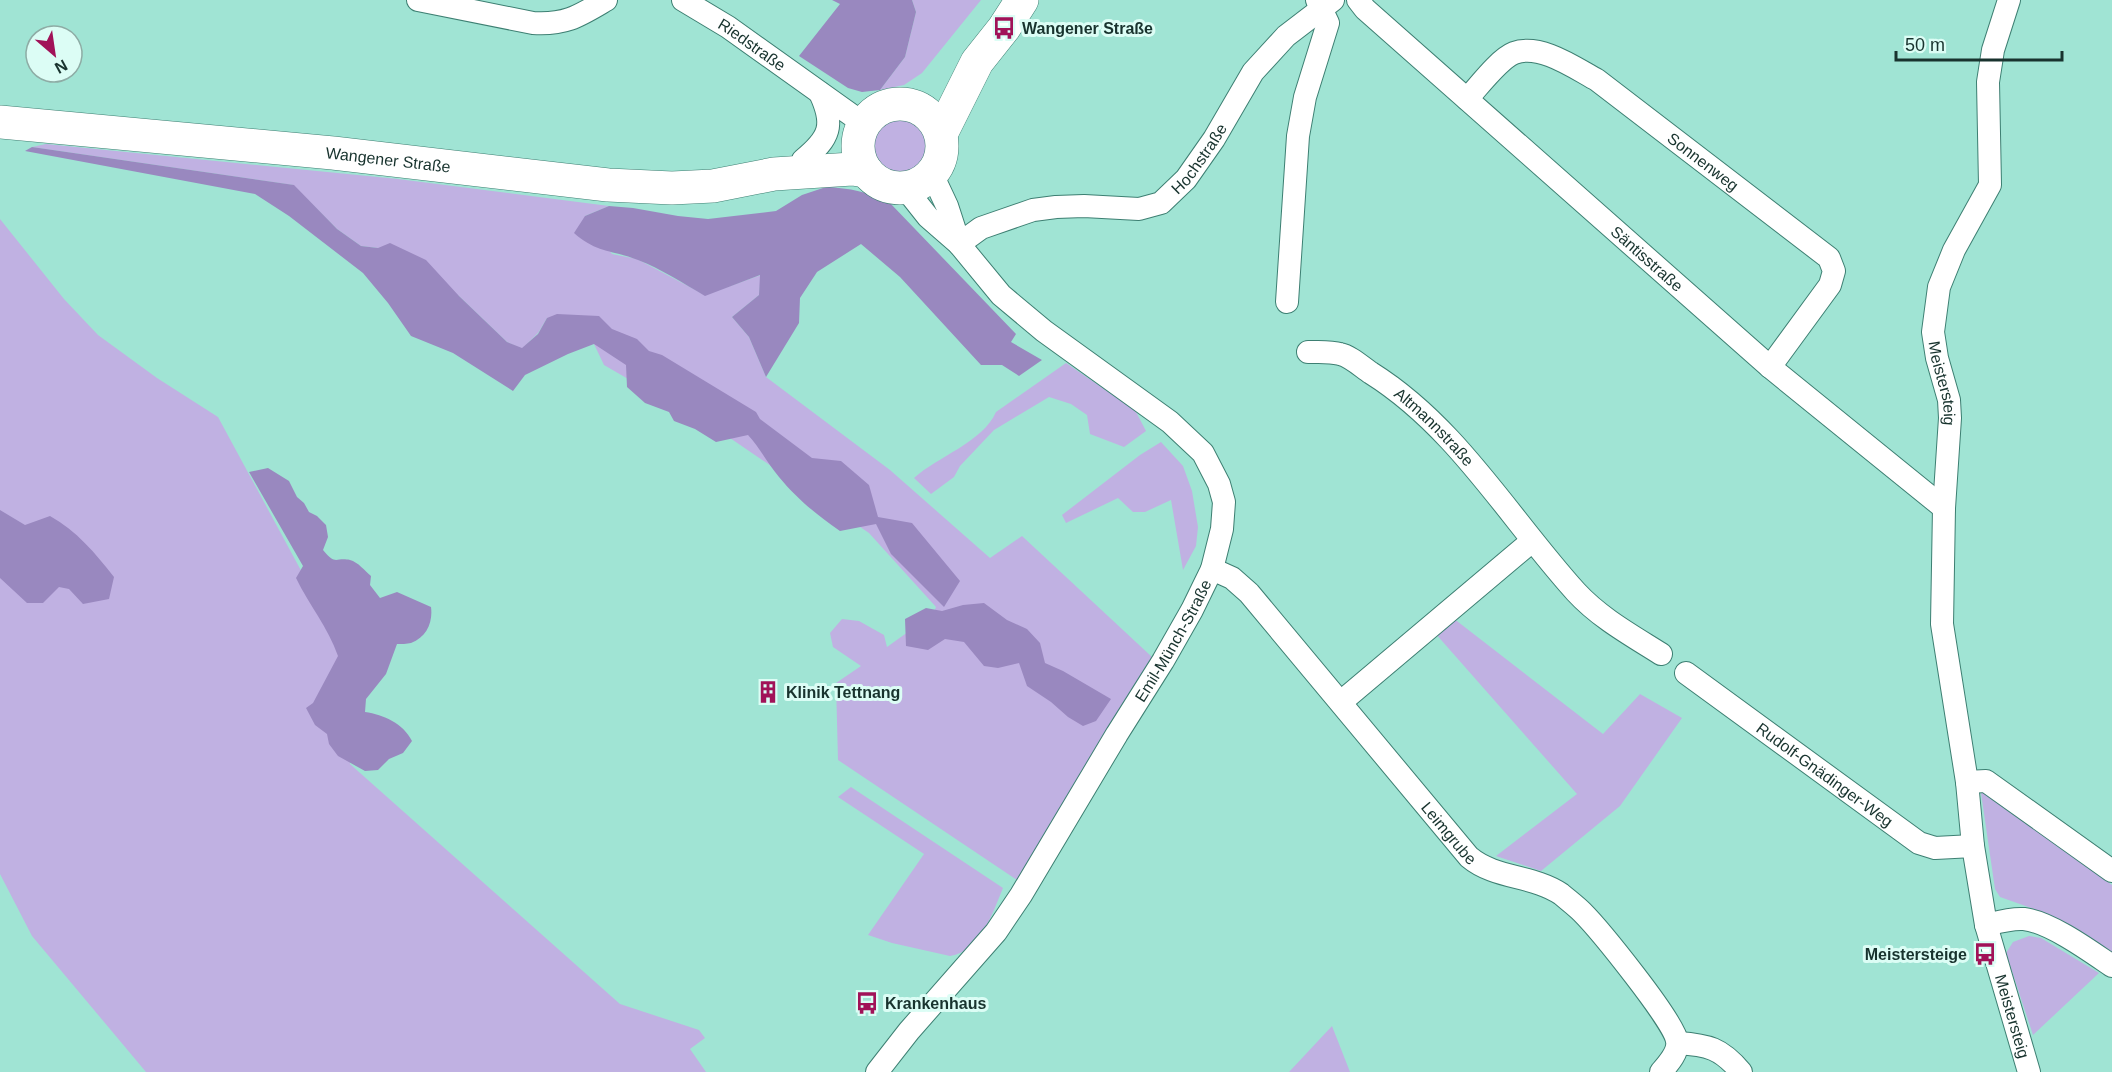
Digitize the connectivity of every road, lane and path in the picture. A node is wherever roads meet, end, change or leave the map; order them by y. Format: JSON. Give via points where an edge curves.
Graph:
{"nodes":[{"id":1,"x":418,"y":0,"type":"edge"},
{"id":2,"x":606,"y":0,"type":"edge"},
{"id":3,"x":684,"y":0,"type":"edge"},
{"id":4,"x":1022,"y":0,"type":"edge"},
{"id":5,"x":1358,"y":0,"type":"edge"},
{"id":6,"x":2009,"y":0,"type":"edge"},
{"id":7,"x":1324,"y":2,"type":"edge"},
{"id":8,"x":977,"y":62,"type":"junction"},
{"id":9,"x":820,"y":93,"type":"junction"},
{"id":10,"x":1467,"y":99,"type":"junction"},
{"id":11,"x":911,"y":106,"type":"junction"},
{"id":12,"x":0,"y":122,"type":"edge"},
{"id":13,"x":862,"y":129,"type":"junction"},
{"id":14,"x":941,"y":134,"type":"junction"},
{"id":15,"x":803,"y":160,"type":"junction"},
{"id":16,"x":866,"y":171,"type":"junction"},
{"id":17,"x":774,"y":174,"type":"junction"},
{"id":18,"x":919,"y":181,"type":"junction"},
{"id":19,"x":959,"y":244,"type":"junction"},
{"id":20,"x":1287,"y":302,"type":"dead end"},
{"id":21,"x":1308,"y":352,"type":"dead end"},
{"id":22,"x":1770,"y":367,"type":"junction"},
{"id":23,"x":1944,"y":508,"type":"junction"},
{"id":24,"x":1532,"y":541,"type":"junction"},
{"id":25,"x":1212,"y":569,"type":"junction"},
{"id":26,"x":1661,"y":654,"type":"dead end"},
{"id":27,"x":1686,"y":673,"type":"dead end"},
{"id":28,"x":1341,"y":702,"type":"junction"},
{"id":29,"x":1967,"y":782,"type":"junction"},
{"id":30,"x":1973,"y":846,"type":"junction"},
{"id":31,"x":2112,"y":871,"type":"edge"},
{"id":32,"x":1986,"y":925,"type":"junction"},
{"id":33,"x":2112,"y":966,"type":"edge"},
{"id":34,"x":1678,"y":1043,"type":"junction"},
{"id":35,"x":877,"y":1072,"type":"edge"},
{"id":36,"x":1661,"y":1072,"type":"edge"},
{"id":37,"x":1741,"y":1072,"type":"edge"},
{"id":38,"x":2029,"y":1072,"type":"edge"}],
"edges":[{"from":1,"to":2,"type":"street","via":[[549,24],[579,16]]},
{"from":3,"to":9,"type":"street","name":"Riedstraße"},
{"from":4,"to":8,"type":"main road"},
{"from":5,"to":10,"type":"street","name":"Säntisstraße"},
{"from":6,"to":23,"type":"street","name":"Meistersteig","via":[[1993,50],[1988,82],[1990,185],[1954,250],[1934,312],[1935,350],[1950,418]]},
{"from":7,"to":19,"type":"street","name":"Hochstraße","via":[[1252,72],[1214,139],[1186,179],[1161,203],[1139,209],[1084,206],[1033,210],[981,228]]},
{"from":7,"to":20,"type":"street","name":"Hochstraße","via":[[1328,23],[1305,97],[1298,136]]},
{"from":8,"to":11,"type":"main road"},
{"from":8,"to":14,"type":"main road"},
{"from":9,"to":13,"type":"street","name":"Riedstraße"},
{"from":9,"to":15,"type":"street","via":[[829,115],[826,134],[819,147]]},
{"from":10,"to":22,"type":"street","name":"Säntisstraße"},
{"from":10,"to":22,"type":"street","name":"Sonnenweg","via":[[1513,53],[1525,50],[1562,60],[1597,80],[1829,258],[1834,271],[1830,285]]},
{"from":11,"to":13,"type":"main road","via":[[879,110]]},
{"from":11,"to":14,"type":"main road","via":[[930,117]]},
{"from":12,"to":17,"type":"main road","name":"Wangener Straße","via":[[333,153],[608,185],[713,186]]},
{"from":13,"to":15,"type":"main road","name":"Wangener Straße"},
{"from":13,"to":16,"type":"main road","via":[[858,152]]},
{"from":14,"to":18,"type":"main road","via":[[939,164]]},
{"from":15,"to":17,"type":"main road","name":"Wangener Straße"},
{"from":16,"to":17,"type":"main road","name":"Wangener Straße"},
{"from":16,"to":18,"type":"main road","via":[[889,187]]},
{"from":18,"to":19,"type":"street","name":"Emil-Münch-Straße","via":[[947,206]]},
{"from":18,"to":19,"type":"street","name":"Emil-Münch-Straße","via":[[928,217]]},
{"from":19,"to":25,"type":"street","name":"Emil-Münch-Straße","via":[[1001,295],[1170,422],[1203,453],[1224,502]]},
{"from":21,"to":24,"type":"street","name":"Altmannstraße","via":[[1341,354],[1394,387],[1454,444]]},
{"from":22,"to":23,"type":"street","name":"Säntisstraße"},
{"from":23,"to":29,"type":"street","name":"Meistersteig","via":[[1942,624]]},
{"from":24,"to":26,"type":"street","name":"Altmannstraße","via":[[1596,612]]},
{"from":24,"to":28,"type":"street"},
{"from":25,"to":28,"type":"street","name":"Leimgrube","via":[[1232,578],[1249,593]]},
{"from":25,"to":35,"type":"street","name":"Emil-Münch-Straße","via":[[1163,661],[1021,895],[996,932]]},
{"from":27,"to":30,"type":"street","name":"Rudolf-Gnädinger-Weg","via":[[1919,843],[1935,848]]},
{"from":28,"to":34,"type":"street","name":"Leimgrube","via":[[1469,857],[1488,869],[1560,893],[1582,913],[1666,1018]]},
{"from":29,"to":30,"type":"street","name":"Meistersteig"},
{"from":29,"to":31,"type":"street","via":[[1986,781]]},
{"from":30,"to":32,"type":"street","name":"Meistersteig"},
{"from":32,"to":33,"type":"street","via":[[2025,919],[2045,926]]},
{"from":32,"to":38,"type":"street","name":"Meistersteig"},
{"from":34,"to":36,"type":"street"},
{"from":34,"to":37,"type":"street","via":[[1718,1050]]}]}
